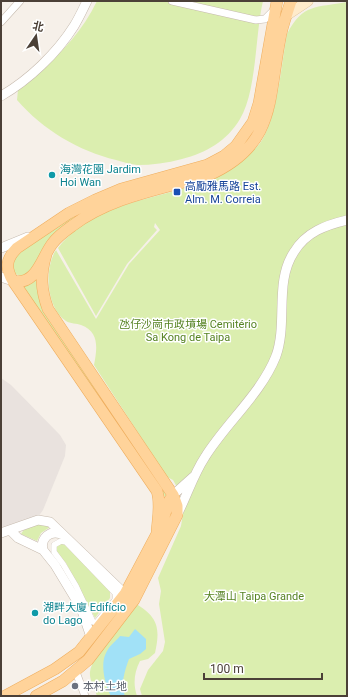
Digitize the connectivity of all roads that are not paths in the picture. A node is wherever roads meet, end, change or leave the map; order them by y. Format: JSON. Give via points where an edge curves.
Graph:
{"nodes":[{"id":1,"x":20,"y":1,"type":"edge"},
{"id":2,"x":87,"y":1,"type":"edge"},
{"id":3,"x":172,"y":1,"type":"edge"},
{"id":4,"x":292,"y":1,"type":"edge"},
{"id":5,"x":308,"y":1,"type":"edge"},
{"id":6,"x":278,"y":2,"type":"edge"},
{"id":7,"x":287,"y":15,"type":"junction"},
{"id":8,"x":1,"y":22,"type":"edge"},
{"id":9,"x":1,"y":96,"type":"edge"},
{"id":10,"x":347,"y":220,"type":"edge"},
{"id":11,"x":37,"y":233,"type":"junction"},
{"id":12,"x":1,"y":248,"type":"edge"},
{"id":13,"x":46,"y":255,"type":"junction"},
{"id":14,"x":1,"y":277,"type":"edge"},
{"id":15,"x":13,"y":281,"type":"junction"},
{"id":16,"x":195,"y":474,"type":"junction"},
{"id":17,"x":173,"y":495,"type":"junction"},
{"id":18,"x":177,"y":514,"type":"junction"},
{"id":19,"x":11,"y":531,"type":"junction"},
{"id":20,"x":157,"y":531,"type":"junction"},
{"id":21,"x":1,"y":533,"type":"edge"},
{"id":22,"x":64,"y":538,"type":"junction"},
{"id":23,"x":43,"y":550,"type":"junction"},
{"id":24,"x":125,"y":594,"type":"junction"},
{"id":25,"x":121,"y":618,"type":"junction"},
{"id":26,"x":91,"y":637,"type":"junction"},
{"id":27,"x":76,"y":672,"type":"junction"},
{"id":28,"x":6,"y":696,"type":"edge"},
{"id":29,"x":36,"y":696,"type":"edge"},
{"id":30,"x":85,"y":696,"type":"edge"}],
"edges":[{"from":1,"to":8,"type":"street"},
{"from":2,"to":9,"type":"street","via":[[74,26],[58,46],[40,65]]},
{"from":3,"to":6,"type":"street","via":[[261,20],[268,17]]},
{"from":4,"to":7,"type":"main road"},
{"from":5,"to":7,"type":"main road"},
{"from":6,"to":11,"type":"main road","via":[[259,103],[253,122],[236,146],[207,165],[121,189],[95,200]]},
{"from":7,"to":13,"type":"main road","via":[[281,34],[266,119],[256,138],[243,153],[229,165],[210,174],[116,202],[96,211],[64,232],[52,243]]},
{"from":10,"to":16,"type":"street","via":[[317,230],[293,252],[286,269],[280,337],[272,364],[264,379]]},
{"from":11,"to":12,"type":"street"},
{"from":11,"to":15,"type":"main road","via":[[11,254],[7,270]]},
{"from":13,"to":15,"type":"main road","via":[[33,276],[25,281]]},
{"from":13,"to":17,"type":"main road","via":[[41,285],[48,309]]},
{"from":14,"to":15,"type":"street"},
{"from":15,"to":20,"type":"main road","via":[[157,491]]},
{"from":16,"to":17,"type":"street"},
{"from":16,"to":18,"type":"street"},
{"from":17,"to":18,"type":"main road"},
{"from":17,"to":20,"type":"main road"},
{"from":18,"to":25,"type":"main road","via":[[142,586]]},
{"from":19,"to":21,"type":"street"},
{"from":19,"to":22,"type":"street","via":[[44,520],[50,522]]},
{"from":19,"to":23,"type":"street","via":[[18,538]]},
{"from":20,"to":24,"type":"main road"},
{"from":22,"to":22,"type":"street","via":[[116,594],[116,600],[96,623],[93,622],[63,564],[54,552],[55,543]]},
{"from":22,"to":23,"type":"street","via":[[54,532],[46,536]]},
{"from":22,"to":24,"type":"street"},
{"from":23,"to":26,"type":"street","via":[[78,601]]},
{"from":24,"to":25,"type":"main road"},
{"from":24,"to":26,"type":"main road"},
{"from":25,"to":27,"type":"main road"},
{"from":26,"to":28,"type":"main road","via":[[79,652],[68,660]]},
{"from":27,"to":29,"type":"main road"},
{"from":27,"to":30,"type":"street"}]}
